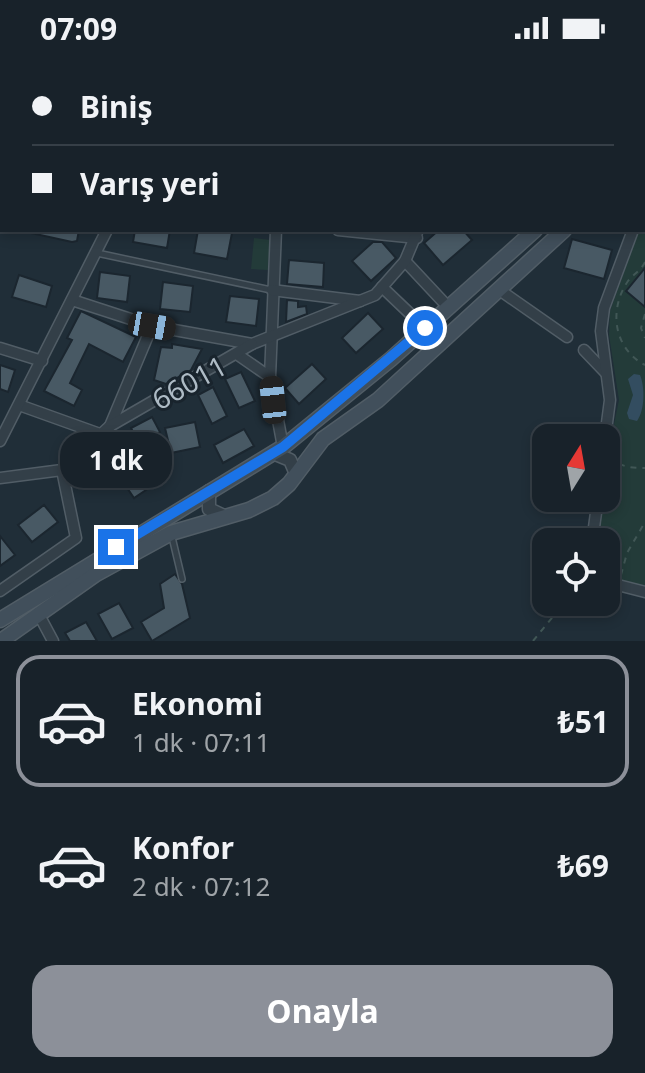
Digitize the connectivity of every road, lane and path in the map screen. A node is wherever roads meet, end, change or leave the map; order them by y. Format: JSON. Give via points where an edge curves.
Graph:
{"nodes":[{"id":1,"x":106,"y":232,"type":"edge"},
{"id":2,"x":276,"y":232,"type":"edge"},
{"id":3,"x":378,"y":232,"type":"edge"},
{"id":4,"x":533,"y":232,"type":"edge"},
{"id":5,"x":562,"y":232,"type":"edge"},
{"id":6,"x":632,"y":232,"type":"edge"},
{"id":7,"x":418,"y":234,"type":"edge"},
{"id":8,"x":96,"y":253,"type":"junction"},
{"id":9,"x":405,"y":261,"type":"junction"},
{"id":10,"x":645,"y":262,"type":"edge"},
{"id":11,"x":620,"y":284,"type":"dead end"},
{"id":12,"x":382,"y":287,"type":"junction"},
{"id":13,"x":498,"y":289,"type":"junction"},
{"id":14,"x":272,"y":290,"type":"junction"},
{"id":15,"x":72,"y":300,"type":"junction"},
{"id":16,"x":362,"y":301,"type":"junction"},
{"id":17,"x":448,"y":307,"type":"junction"},
{"id":18,"x":610,"y":311,"type":"dead end"},
{"id":19,"x":645,"y":314,"type":"edge"},
{"id":20,"x":152,"y":326,"type":"junction"},
{"id":21,"x":425,"y":328,"type":"junction"},
{"id":22,"x":269,"y":335,"type":"junction"},
{"id":23,"x":567,"y":337,"type":"dead end"},
{"id":24,"x":645,"y":338,"type":"edge"},
{"id":25,"x":252,"y":344,"type":"junction"},
{"id":26,"x":0,"y":348,"type":"edge"},
{"id":27,"x":584,"y":350,"type":"dead end"},
{"id":28,"x":238,"y":355,"type":"junction"},
{"id":29,"x":42,"y":361,"type":"junction"},
{"id":30,"x":645,"y":365,"type":"edge"},
{"id":31,"x":607,"y":374,"type":"junction"},
{"id":32,"x":270,"y":377,"type":"junction"},
{"id":33,"x":19,"y":405,"type":"junction"},
{"id":34,"x":609,"y":424,"type":"edge"},
{"id":35,"x":4,"y":426,"type":"edge"},
{"id":36,"x":110,"y":426,"type":"junction"},
{"id":37,"x":100,"y":434,"type":"junction"},
{"id":38,"x":0,"y":441,"type":"edge"},
{"id":39,"x":278,"y":450,"type":"junction"},
{"id":40,"x":620,"y":463,"type":"edge"},
{"id":41,"x":645,"y":468,"type":"edge"},
{"id":42,"x":62,"y":470,"type":"junction"},
{"id":43,"x":296,"y":474,"type":"junction"},
{"id":44,"x":0,"y":478,"type":"edge"},
{"id":45,"x":209,"y":491,"type":"junction"},
{"id":46,"x":226,"y":517,"type":"junction"},
{"id":47,"x":645,"y":522,"type":"edge"},
{"id":48,"x":171,"y":533,"type":"junction"},
{"id":49,"x":182,"y":579,"type":"dead end"},
{"id":50,"x":620,"y":581,"type":"dead end"},
{"id":51,"x":620,"y":586,"type":"edge"},
{"id":52,"x":0,"y":591,"type":"edge"},
{"id":53,"x":645,"y":592,"type":"edge"},
{"id":54,"x":38,"y":613,"type":"junction"},
{"id":55,"x":554,"y":616,"type":"edge"},
{"id":56,"x":0,"y":620,"type":"edge"},
{"id":57,"x":1,"y":641,"type":"edge"},
{"id":58,"x":53,"y":641,"type":"edge"},
{"id":59,"x":533,"y":641,"type":"edge"}],
"edges":[{"from":1,"to":8,"type":"street"},
{"from":2,"to":14,"type":"street"},
{"from":3,"to":7,"type":"street"},
{"from":4,"to":17,"type":"main road"},
{"from":5,"to":13,"type":"main road"},
{"from":6,"to":31,"type":"street","via":[[604,308],[601,331]]},
{"from":7,"to":9,"type":"street","name":"66011"},
{"from":8,"to":14,"type":"lane"},
{"from":8,"to":15,"type":"street"},
{"from":9,"to":12,"type":"street","name":"66011"},
{"from":9,"to":17,"type":"street"},
{"from":10,"to":30,"type":"path","via":[[619,300],[614,325],[626,350]]},
{"from":11,"to":18,"type":"path"},
{"from":12,"to":16,"type":"street","name":"66011"},
{"from":12,"to":21,"type":"street"},
{"from":13,"to":23,"type":"street"},
{"from":13,"to":43,"type":"main road","via":[[378,400],[323,439]]},
{"from":14,"to":16,"type":"street"},
{"from":14,"to":22,"type":"street"},
{"from":15,"to":20,"type":"street"},
{"from":15,"to":29,"type":"street"},
{"from":16,"to":22,"type":"street","name":"66011"},
{"from":17,"to":21,"type":"main road"},
{"from":19,"to":24,"type":"path"},
{"from":20,"to":25,"type":"street"},
{"from":20,"to":36,"type":"street"},
{"from":21,"to":39,"type":"main road"},
{"from":22,"to":25,"type":"street","name":"66011"},
{"from":22,"to":32,"type":"street"},
{"from":25,"to":28,"type":"street","name":"66011"},
{"from":26,"to":29,"type":"street"},
{"from":27,"to":31,"type":"street"},
{"from":28,"to":32,"type":"street"},
{"from":28,"to":36,"type":"street","name":"66011"},
{"from":29,"to":33,"type":"street"},
{"from":31,"to":34,"type":"street"},
{"from":32,"to":39,"type":"street"},
{"from":33,"to":35,"type":"street"},
{"from":33,"to":37,"type":"street"},
{"from":35,"to":38,"type":"street"},
{"from":36,"to":37,"type":"street","name":"66011"},
{"from":37,"to":42,"type":"street","name":"66011"},
{"from":39,"to":43,"type":"street"},
{"from":39,"to":45,"type":"main road"},
{"from":40,"to":41,"type":"path"},
{"from":42,"to":44,"type":"street"},
{"from":42,"to":52,"type":"street","via":[[76,538]]},
{"from":43,"to":46,"type":"main road","via":[[273,498]]},
{"from":45,"to":46,"type":"street","via":[[209,509]]},
{"from":45,"to":56,"type":"main road"},
{"from":46,"to":48,"type":"main road"},
{"from":47,"to":50,"type":"path","via":[[627,553]]},
{"from":48,"to":49,"type":"lane"},
{"from":48,"to":54,"type":"main road"},
{"from":51,"to":53,"type":"street"},
{"from":54,"to":57,"type":"main road"},
{"from":54,"to":58,"type":"street"},
{"from":55,"to":59,"type":"path"}]}
